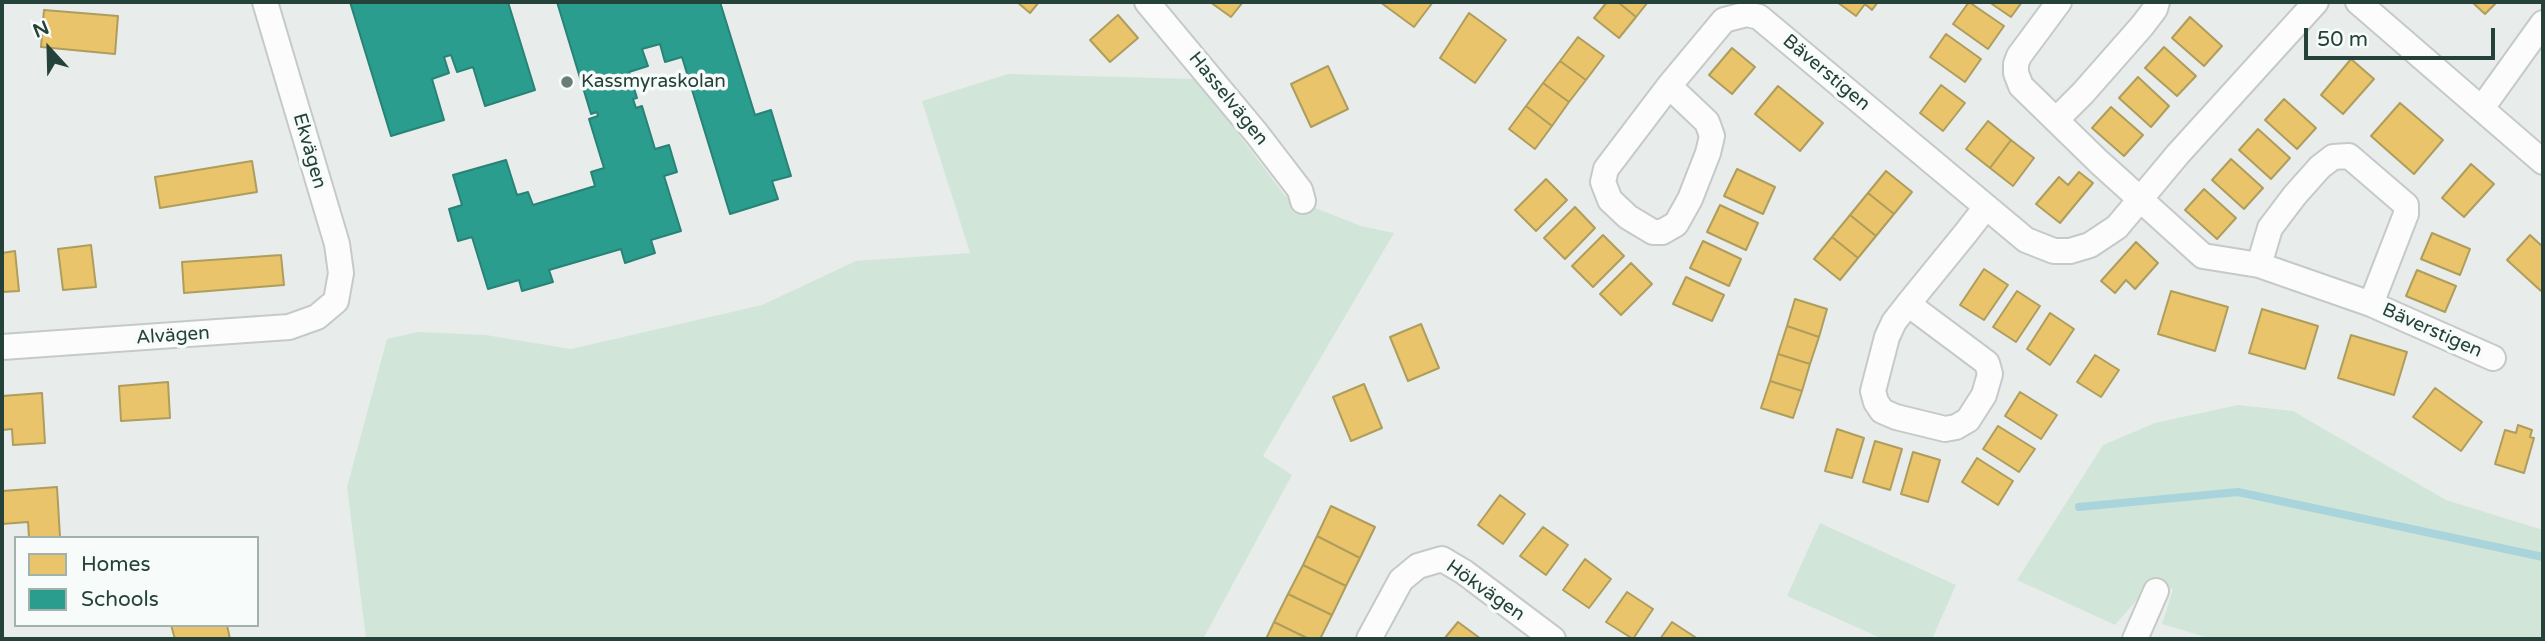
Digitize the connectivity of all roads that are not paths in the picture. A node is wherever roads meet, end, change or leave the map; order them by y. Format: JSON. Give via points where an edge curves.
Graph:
{"nodes":[{"id":1,"x":265,"y":2,"type":"edge"},
{"id":2,"x":1147,"y":2,"type":"edge"},
{"id":3,"x":2059,"y":2,"type":"edge"},
{"id":4,"x":2157,"y":2,"type":"edge"},
{"id":5,"x":2316,"y":2,"type":"edge"},
{"id":6,"x":2358,"y":2,"type":"edge"},
{"id":7,"x":2543,"y":23,"type":"edge"},
{"id":8,"x":1669,"y":86,"type":"junction"},
{"id":9,"x":2482,"y":108,"type":"junction"},
{"id":10,"x":2056,"y":120,"type":"junction"},
{"id":11,"x":2543,"y":162,"type":"edge"},
{"id":12,"x":2139,"y":199,"type":"junction"},
{"id":13,"x":1303,"y":201,"type":"dead end"},
{"id":14,"x":1986,"y":207,"type":"junction"},
{"id":15,"x":2259,"y":265,"type":"junction"},
{"id":16,"x":336,"y":301,"type":"joint"},
{"id":17,"x":1908,"y":304,"type":"junction"},
{"id":18,"x":2371,"y":304,"type":"junction"},
{"id":19,"x":2,"y":347,"type":"edge"},
{"id":20,"x":2493,"y":358,"type":"dead end"},
{"id":21,"x":2156,"y":591,"type":"dead end"},
{"id":22,"x":1369,"y":639,"type":"edge"},
{"id":23,"x":1553,"y":639,"type":"edge"},
{"id":24,"x":2135,"y":639,"type":"edge"}],
"edges":[{"from":1,"to":16,"type":"street","name":"Ekvägen","via":[[337,244],[341,273]]},
{"from":2,"to":13,"type":"street","name":"Hasselvägen","via":[[1257,134],[1300,190]]},
{"from":3,"to":10,"type":"street","name":"Bäverstigen","via":[[2016,64],[2021,86]]},
{"from":4,"to":10,"type":"street","via":[[2142,26]]},
{"from":5,"to":12,"type":"street","name":"Bäverstigen"},
{"from":6,"to":9,"type":"street"},
{"from":7,"to":9,"type":"street"},
{"from":8,"to":8,"type":"street","name":"Bäverstigen","via":[[1707,122],[1712,136],[1676,224],[1653,232],[1610,200],[1603,182],[1611,161]]},
{"from":8,"to":14,"type":"street","name":"Bäverstigen","via":[[1724,20],[1747,14],[1759,17]]},
{"from":9,"to":11,"type":"street"},
{"from":10,"to":12,"type":"street","name":"Bäverstigen"},
{"from":12,"to":14,"type":"street","name":"Bäverstigen","via":[[2104,238],[2070,251],[2054,251],[2026,240]]},
{"from":12,"to":15,"type":"street","name":"Bäverstigen","via":[[2203,256]]},
{"from":14,"to":17,"type":"street"},
{"from":15,"to":18,"type":"street","name":"Bäverstigen"},
{"from":15,"to":18,"type":"street","name":"Bäverstigen","via":[[2270,228],[2295,195],[2333,157],[2349,156],[2406,205]]},
{"from":16,"to":19,"type":"street","name":"Alvägen","via":[[317,317],[289,327]]},
{"from":17,"to":17,"type":"street","via":[[1987,363],[1990,374],[1984,395],[1968,420],[1956,427],[1945,429],[1896,417],[1882,411],[1876,402],[1873,391],[1887,337]]},
{"from":18,"to":20,"type":"street","name":"Bäverstigen"},
{"from":21,"to":24,"type":"street"},
{"from":22,"to":23,"type":"street","name":"Hökvägen","via":[[1401,580],[1418,566],[1442,559]]}]}
